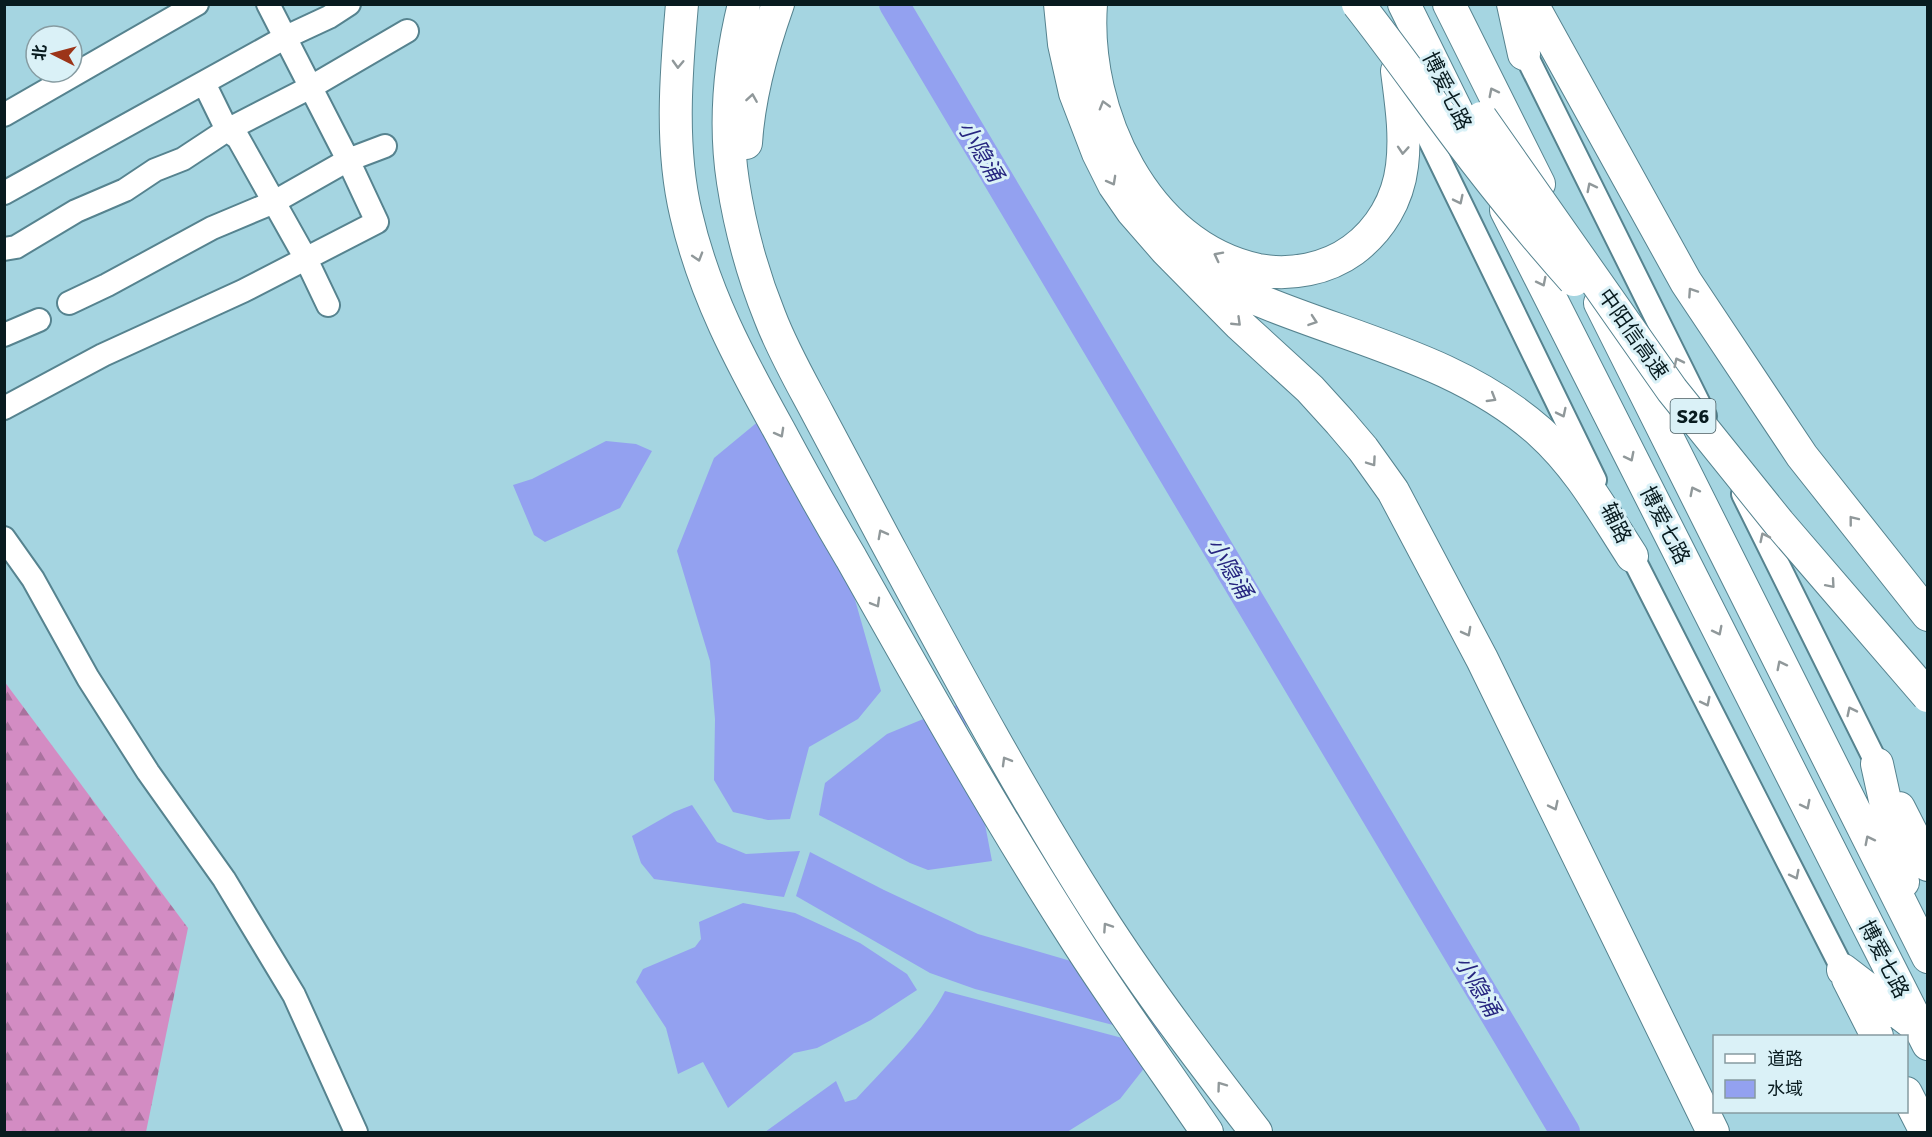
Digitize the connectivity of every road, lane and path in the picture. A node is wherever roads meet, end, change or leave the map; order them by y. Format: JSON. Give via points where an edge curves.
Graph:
{"nodes":[{"id":1,"x":197,"y":4,"type":"edge"},
{"id":2,"x":268,"y":4,"type":"edge"},
{"id":3,"x":349,"y":4,"type":"edge"},
{"id":4,"x":744,"y":4,"type":"edge"},
{"id":5,"x":778,"y":4,"type":"edge"},
{"id":6,"x":1059,"y":4,"type":"edge"},
{"id":7,"x":1070,"y":4,"type":"edge"},
{"id":8,"x":1091,"y":4,"type":"edge"},
{"id":9,"x":1358,"y":4,"type":"edge"},
{"id":10,"x":1363,"y":4,"type":"edge"},
{"id":11,"x":1404,"y":4,"type":"edge"},
{"id":12,"x":1415,"y":4,"type":"edge"},
{"id":13,"x":1449,"y":4,"type":"edge"},
{"id":14,"x":1501,"y":4,"type":"edge"},
{"id":15,"x":1513,"y":4,"type":"edge"},
{"id":16,"x":1532,"y":4,"type":"edge"},
{"id":17,"x":1548,"y":4,"type":"edge"},
{"id":18,"x":682,"y":5,"type":"edge"},
{"id":19,"x":406,"y":31,"type":"dead end"},
{"id":20,"x":286,"y":37,"type":"junction"},
{"id":21,"x":1524,"y":54,"type":"junction"},
{"id":22,"x":1070,"y":68,"type":"junction"},
{"id":23,"x":1397,"y":71,"type":"junction"},
{"id":24,"x":204,"y":83,"type":"junction"},
{"id":25,"x":311,"y":87,"type":"junction"},
{"id":26,"x":1579,"y":89,"type":"junction"},
{"id":27,"x":4,"y":115,"type":"edge"},
{"id":28,"x":227,"y":130,"type":"junction"},
{"id":29,"x":385,"y":146,"type":"dead end"},
{"id":30,"x":348,"y":160,"type":"junction"},
{"id":31,"x":4,"y":193,"type":"edge"},
{"id":32,"x":274,"y":202,"type":"junction"},
{"id":33,"x":746,"y":240,"type":"junction"},
{"id":34,"x":4,"y":249,"type":"edge"},
{"id":35,"x":1166,"y":250,"type":"junction"},
{"id":36,"x":306,"y":259,"type":"junction"},
{"id":37,"x":69,"y":303,"type":"dead end"},
{"id":38,"x":328,"y":304,"type":"dead end"},
{"id":39,"x":39,"y":320,"type":"dead end"},
{"id":40,"x":4,"y":335,"type":"edge"},
{"id":41,"x":1672,"y":390,"type":"junction"},
{"id":42,"x":4,"y":408,"type":"edge"},
{"id":43,"x":4,"y":538,"type":"edge"},
{"id":44,"x":1632,"y":556,"type":"junction"},
{"id":45,"x":1928,"y":615,"type":"edge"},
{"id":46,"x":1928,"y":696,"type":"edge"},
{"id":47,"x":1876,"y":764,"type":"junction"},
{"id":48,"x":1928,"y":865,"type":"edge"},
{"id":49,"x":1914,"y":929,"type":"junction"},
{"id":50,"x":1928,"y":957,"type":"edge"},
{"id":51,"x":1843,"y":970,"type":"junction"},
{"id":52,"x":1876,"y":1035,"type":"edge"},
{"id":53,"x":1923,"y":1036,"type":"edge"},
{"id":54,"x":1908,"y":1098,"type":"edge"},
{"id":55,"x":356,"y":1132,"type":"edge"},
{"id":56,"x":1207,"y":1132,"type":"edge"},
{"id":57,"x":1256,"y":1132,"type":"edge"},
{"id":58,"x":1713,"y":1132,"type":"edge"},
{"id":59,"x":1926,"y":1132,"type":"edge"}],
"edges":[{"from":1,"to":27,"type":"street"},
{"from":2,"to":20,"type":"street"},
{"from":3,"to":20,"type":"street"},
{"from":4,"to":33,"type":"highway","via":[[730,91],[730,133],[733,182]]},
{"from":33,"to":5,"type":"highway","one_way":true,"via":[[747,139],[753,91]]},
{"from":6,"to":22,"type":"highway"},
{"from":7,"to":22,"type":"highway"},
{"from":23,"to":8,"type":"highway","one_way":true,"via":[[1404,135],[1402,167],[1395,197],[1383,220],[1342,258],[1317,268],[1283,272],[1242,266],[1220,258],[1179,231],[1150,200],[1134,175],[1117,144],[1096,78]]},
{"from":9,"to":41,"type":"highway","bridge":true,"via":[[1518,215]]},
{"from":10,"to":23,"type":"street","name":"辅路"},
{"from":11,"to":53,"type":"highway","name":"博爱七路","one_way":true},
{"from":12,"to":41,"type":"highway","name":"中阳信高速","number":"S26","bridge":true,"via":[[1481,118]]},
{"from":49,"to":13,"type":"highway","name":"博爱七路","one_way":true},
{"from":14,"to":21,"type":"street"},
{"from":15,"to":21,"type":"highway"},
{"from":16,"to":26,"type":"highway"},
{"from":17,"to":26,"type":"highway"},
{"from":18,"to":56,"type":"highway","one_way":true,"via":[[677,160],[698,260],[730,341],[954,739],[1028,862],[1111,993]]},
{"from":19,"to":25,"type":"street"},
{"from":20,"to":24,"type":"street"},
{"from":20,"to":25,"type":"street"},
{"from":47,"to":21,"type":"street","one_way":true},
{"from":22,"to":35,"type":"highway","one_way":true,"via":[[1083,118],[1114,185]]},
{"from":23,"to":44,"type":"street","name":"辅路","one_way":true},
{"from":24,"to":28,"type":"street"},
{"from":24,"to":31,"type":"street"},
{"from":25,"to":28,"type":"street"},
{"from":25,"to":30,"type":"street"},
{"from":45,"to":26,"type":"highway","one_way":true,"via":[[1803,456],[1692,292]]},
{"from":28,"to":32,"type":"street","via":[[238,138]]},
{"from":28,"to":34,"type":"street","via":[[125,190],[76,211],[16,247]]},
{"from":29,"to":30,"type":"street"},
{"from":30,"to":32,"type":"street"},
{"from":30,"to":36,"type":"street","via":[[377,222]]},
{"from":32,"to":36,"type":"street"},
{"from":32,"to":37,"type":"street","via":[[212,228]]},
{"from":57,"to":33,"type":"highway","one_way":true,"via":[[1100,916],[984,722],[789,359],[770,318]]},
{"from":35,"to":44,"type":"highway","one_way":true,"via":[[1194,270],[1234,290],[1423,362],[1499,402],[1540,432],[1575,469]]},
{"from":35,"to":58,"type":"highway","one_way":true,"via":[[1310,389],[1363,449],[1393,491],[1482,659]]},
{"from":36,"to":38,"type":"street"},
{"from":36,"to":42,"type":"street","via":[[103,355]]},
{"from":39,"to":40,"type":"street"},
{"from":41,"to":46,"type":"highway","name":"中阳信高速","number":"S26","one_way":true,"bridge":true,"via":[[1779,523]]},
{"from":43,"to":55,"type":"street","via":[[33,579],[87,678],[224,879],[294,995]]},
{"from":44,"to":51,"type":"street","name":"辅路","one_way":true},
{"from":47,"to":48,"type":"highway"},
{"from":47,"to":49,"type":"highway"},
{"from":49,"to":50,"type":"highway","name":"博爱七路"},
{"from":51,"to":52,"type":"highway"},
{"from":51,"to":53,"type":"highway"},
{"from":54,"to":59,"type":"highway"}]}
